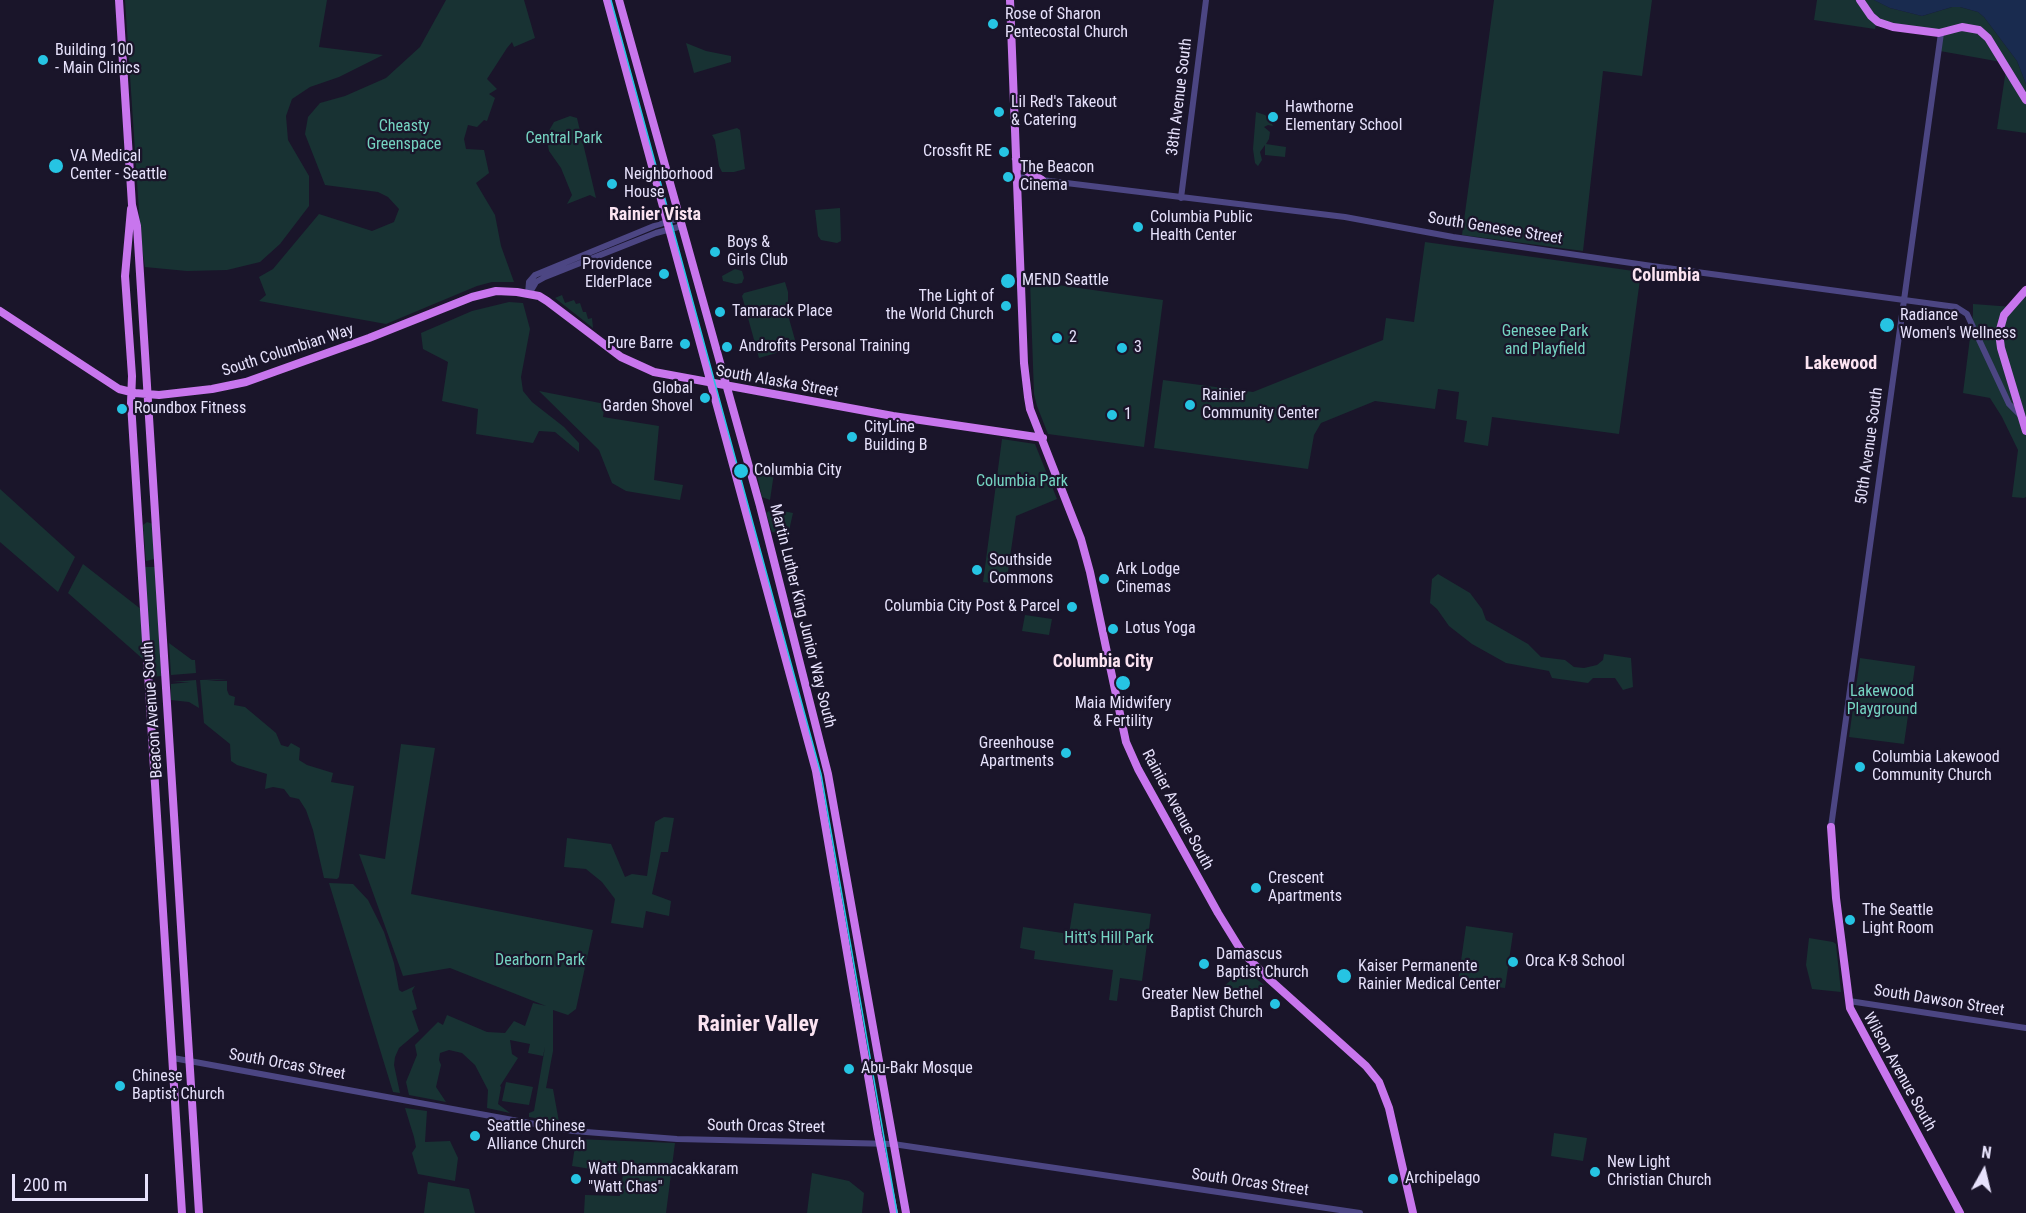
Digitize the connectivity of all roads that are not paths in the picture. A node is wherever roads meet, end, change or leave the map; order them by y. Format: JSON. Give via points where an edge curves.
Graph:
{"nodes":[{"id":1,"x":119,"y":0,"type":"edge"},
{"id":2,"x":607,"y":0,"type":"edge"},
{"id":3,"x":619,"y":0,"type":"edge"},
{"id":4,"x":1010,"y":0,"type":"edge"},
{"id":5,"x":1206,"y":0,"type":"edge"},
{"id":6,"x":1860,"y":0,"type":"edge"},
{"id":7,"x":1941,"y":33,"type":"junction"},
{"id":8,"x":2026,"y":100,"type":"edge"},
{"id":9,"x":1016,"y":159,"type":"junction"},
{"id":10,"x":1017,"y":177,"type":"junction"},
{"id":11,"x":1042,"y":180,"type":"junction"},
{"id":12,"x":1181,"y":198,"type":"junction"},
{"id":13,"x":132,"y":205,"type":"junction"},
{"id":14,"x":681,"y":222,"type":"junction"},
{"id":15,"x":668,"y":226,"type":"junction"},
{"id":16,"x":2026,"y":290,"type":"edge"},
{"id":17,"x":528,"y":294,"type":"junction"},
{"id":18,"x":1904,"y":300,"type":"junction"},
{"id":19,"x":0,"y":311,"type":"edge"},
{"id":20,"x":132,"y":376,"type":"junction"},
{"id":21,"x":710,"y":383,"type":"junction"},
{"id":22,"x":728,"y":387,"type":"junction"},
{"id":23,"x":119,"y":389,"type":"junction"},
{"id":24,"x":131,"y":393,"type":"junction"},
{"id":25,"x":147,"y":395,"type":"junction"},
{"id":26,"x":2022,"y":417,"type":"junction"},
{"id":27,"x":2026,"y":431,"type":"edge"},
{"id":28,"x":1042,"y":438,"type":"junction"},
{"id":29,"x":1831,"y":827,"type":"joint"},
{"id":30,"x":1849,"y":1001,"type":"junction"},
{"id":31,"x":2026,"y":1028,"type":"edge"},
{"id":32,"x":173,"y":1058,"type":"junction"},
{"id":33,"x":189,"y":1061,"type":"junction"},
{"id":34,"x":880,"y":1143,"type":"junction"},
{"id":35,"x":893,"y":1144,"type":"junction"},
{"id":36,"x":182,"y":1213,"type":"edge"},
{"id":37,"x":199,"y":1213,"type":"edge"},
{"id":38,"x":894,"y":1213,"type":"edge"},
{"id":39,"x":906,"y":1213,"type":"edge"},
{"id":40,"x":1360,"y":1213,"type":"edge"},
{"id":41,"x":1413,"y":1213,"type":"edge"},
{"id":42,"x":1960,"y":1213,"type":"edge"}],
"edges":[{"from":1,"to":13,"type":"main road","name":"Beacon Avenue South"},
{"from":2,"to":15,"type":"main road","name":"Martin Luther King Junior Way South"},
{"from":3,"to":14,"type":"main road","name":"Martin Luther King Junior Way South"},
{"from":4,"to":9,"type":"main road","name":"Rainier Avenue South"},
{"from":5,"to":12,"type":"street","name":"38th Avenue South"},
{"from":6,"to":7,"type":"main road","via":[[1881,24]]},
{"from":7,"to":8,"type":"main road","via":[[1966,27],[1984,33]]},
{"from":7,"to":18,"type":"street","name":"50th Avenue South"},
{"from":9,"to":10,"type":"main road","name":"Rainier Avenue South"},
{"from":9,"to":11,"type":"main road"},
{"from":10,"to":11,"type":"street","name":"South Genesee Street"},
{"from":10,"to":28,"type":"main road","name":"Rainier Avenue South","via":[[1025,374],[1029,405]]},
{"from":11,"to":12,"type":"street","name":"South Genesee Street"},
{"from":12,"to":18,"type":"street","name":"South Genesee Street","via":[[1350,218],[1434,235]]},
{"from":13,"to":20,"type":"main road","name":"Beacon Avenue South","via":[[125,276]]},
{"from":13,"to":25,"type":"main road","name":"Beacon Avenue South"},
{"from":14,"to":15,"type":"street"},
{"from":14,"to":22,"type":"main road","name":"Martin Luther King Junior Way South"},
{"from":15,"to":17,"type":"street","via":[[535,275],[529,282]]},
{"from":15,"to":21,"type":"main road","name":"Martin Luther King Junior Way South"},
{"from":16,"to":26,"type":"main road","via":[[2004,315],[1999,333]]},
{"from":17,"to":21,"type":"main road","name":"South Alaska Street","via":[[556,306],[634,364]]},
{"from":17,"to":25,"type":"main road","name":"South Columbian Way","via":[[478,294],[369,339],[246,382]]},
{"from":18,"to":26,"type":"street","name":"South Genesee Street","via":[[1963,309],[2009,404]]},
{"from":18,"to":29,"type":"street","name":"50th Avenue South"},
{"from":19,"to":23,"type":"main road","name":"South Columbian Way"},
{"from":20,"to":23,"type":"main road"},
{"from":20,"to":24,"type":"main road","name":"Beacon Avenue South"},
{"from":21,"to":22,"type":"main road","name":"South Alaska Street"},
{"from":21,"to":34,"type":"main road","name":"Martin Luther King Junior Way South","via":[[816,771]]},
{"from":22,"to":28,"type":"main road","name":"South Alaska Street"},
{"from":22,"to":35,"type":"main road","name":"Martin Luther King Junior Way South","via":[[832,793]]},
{"from":23,"to":24,"type":"main road","name":"South Columbian Way"},
{"from":24,"to":25,"type":"main road","name":"South Columbian Way"},
{"from":24,"to":32,"type":"main road","name":"Beacon Avenue South"},
{"from":25,"to":33,"type":"main road","name":"Beacon Avenue South"},
{"from":26,"to":27,"type":"main road"},
{"from":28,"to":41,"type":"main road","name":"Rainier Avenue South","via":[[1090,572],[1123,731],[1135,763],[1242,952],[1379,1082]]},
{"from":29,"to":30,"type":"main road","name":"Wilson Avenue South"},
{"from":30,"to":31,"type":"street","name":"South Dawson Street"},
{"from":30,"to":42,"type":"main road","name":"Wilson Avenue South","via":[[1854,1020]]},
{"from":32,"to":33,"type":"street","name":"South Orcas Street"},
{"from":32,"to":36,"type":"main road","name":"Beacon Avenue South"},
{"from":33,"to":34,"type":"street","name":"South Orcas Street","via":[[573,1131]]},
{"from":33,"to":37,"type":"main road","name":"Beacon Avenue South"},
{"from":34,"to":35,"type":"street","name":"South Orcas Street"},
{"from":34,"to":38,"type":"main road","name":"Martin Luther King Junior Way South"},
{"from":35,"to":39,"type":"main road","name":"Martin Luther King Junior Way South"},
{"from":35,"to":40,"type":"street","name":"South Orcas Street"}]}
